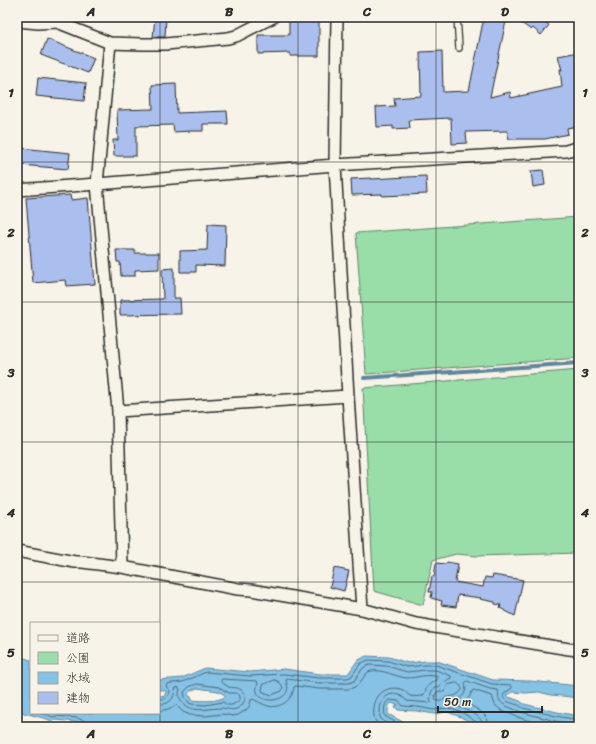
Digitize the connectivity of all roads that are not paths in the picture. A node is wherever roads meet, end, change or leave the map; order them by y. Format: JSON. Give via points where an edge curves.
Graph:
{"nodes":[{"id":1,"x":273,"y":17,"type":"edge"},
{"id":2,"x":337,"y":17,"type":"edge"},
{"id":3,"x":457,"y":17,"type":"edge"},
{"id":4,"x":17,"y":21,"type":"edge"},
{"id":5,"x":110,"y":43,"type":"junction"},
{"id":6,"x":459,"y":48,"type":"dead end"},
{"id":7,"x":579,"y":147,"type":"edge"},
{"id":8,"x":335,"y":165,"type":"junction"},
{"id":9,"x":97,"y":184,"type":"junction"},
{"id":10,"x":17,"y":190,"type":"edge"},
{"id":11,"x":348,"y":396,"type":"junction"},
{"id":12,"x":118,"y":411,"type":"junction"},
{"id":13,"x":17,"y":551,"type":"edge"},
{"id":14,"x":122,"y":567,"type":"junction"},
{"id":15,"x":362,"y":609,"type":"junction"},
{"id":16,"x":579,"y":650,"type":"edge"}],
"edges":[{"from":1,"to":5,"type":"street","via":[[228,38],[166,44]]},
{"from":2,"to":8,"type":"street"},
{"from":3,"to":6,"type":"lane"},
{"from":4,"to":5,"type":"street","via":[[57,22]]},
{"from":5,"to":9,"type":"street"},
{"from":7,"to":8,"type":"street","via":[[566,151]]},
{"from":8,"to":9,"type":"street"},
{"from":8,"to":11,"type":"street"},
{"from":9,"to":10,"type":"street"},
{"from":9,"to":12,"type":"street"},
{"from":11,"to":12,"type":"street"},
{"from":11,"to":15,"type":"street"},
{"from":12,"to":14,"type":"street"},
{"from":13,"to":14,"type":"street","via":[[75,562]]},
{"from":14,"to":15,"type":"street"},
{"from":15,"to":16,"type":"street","via":[[416,624]]}]}
